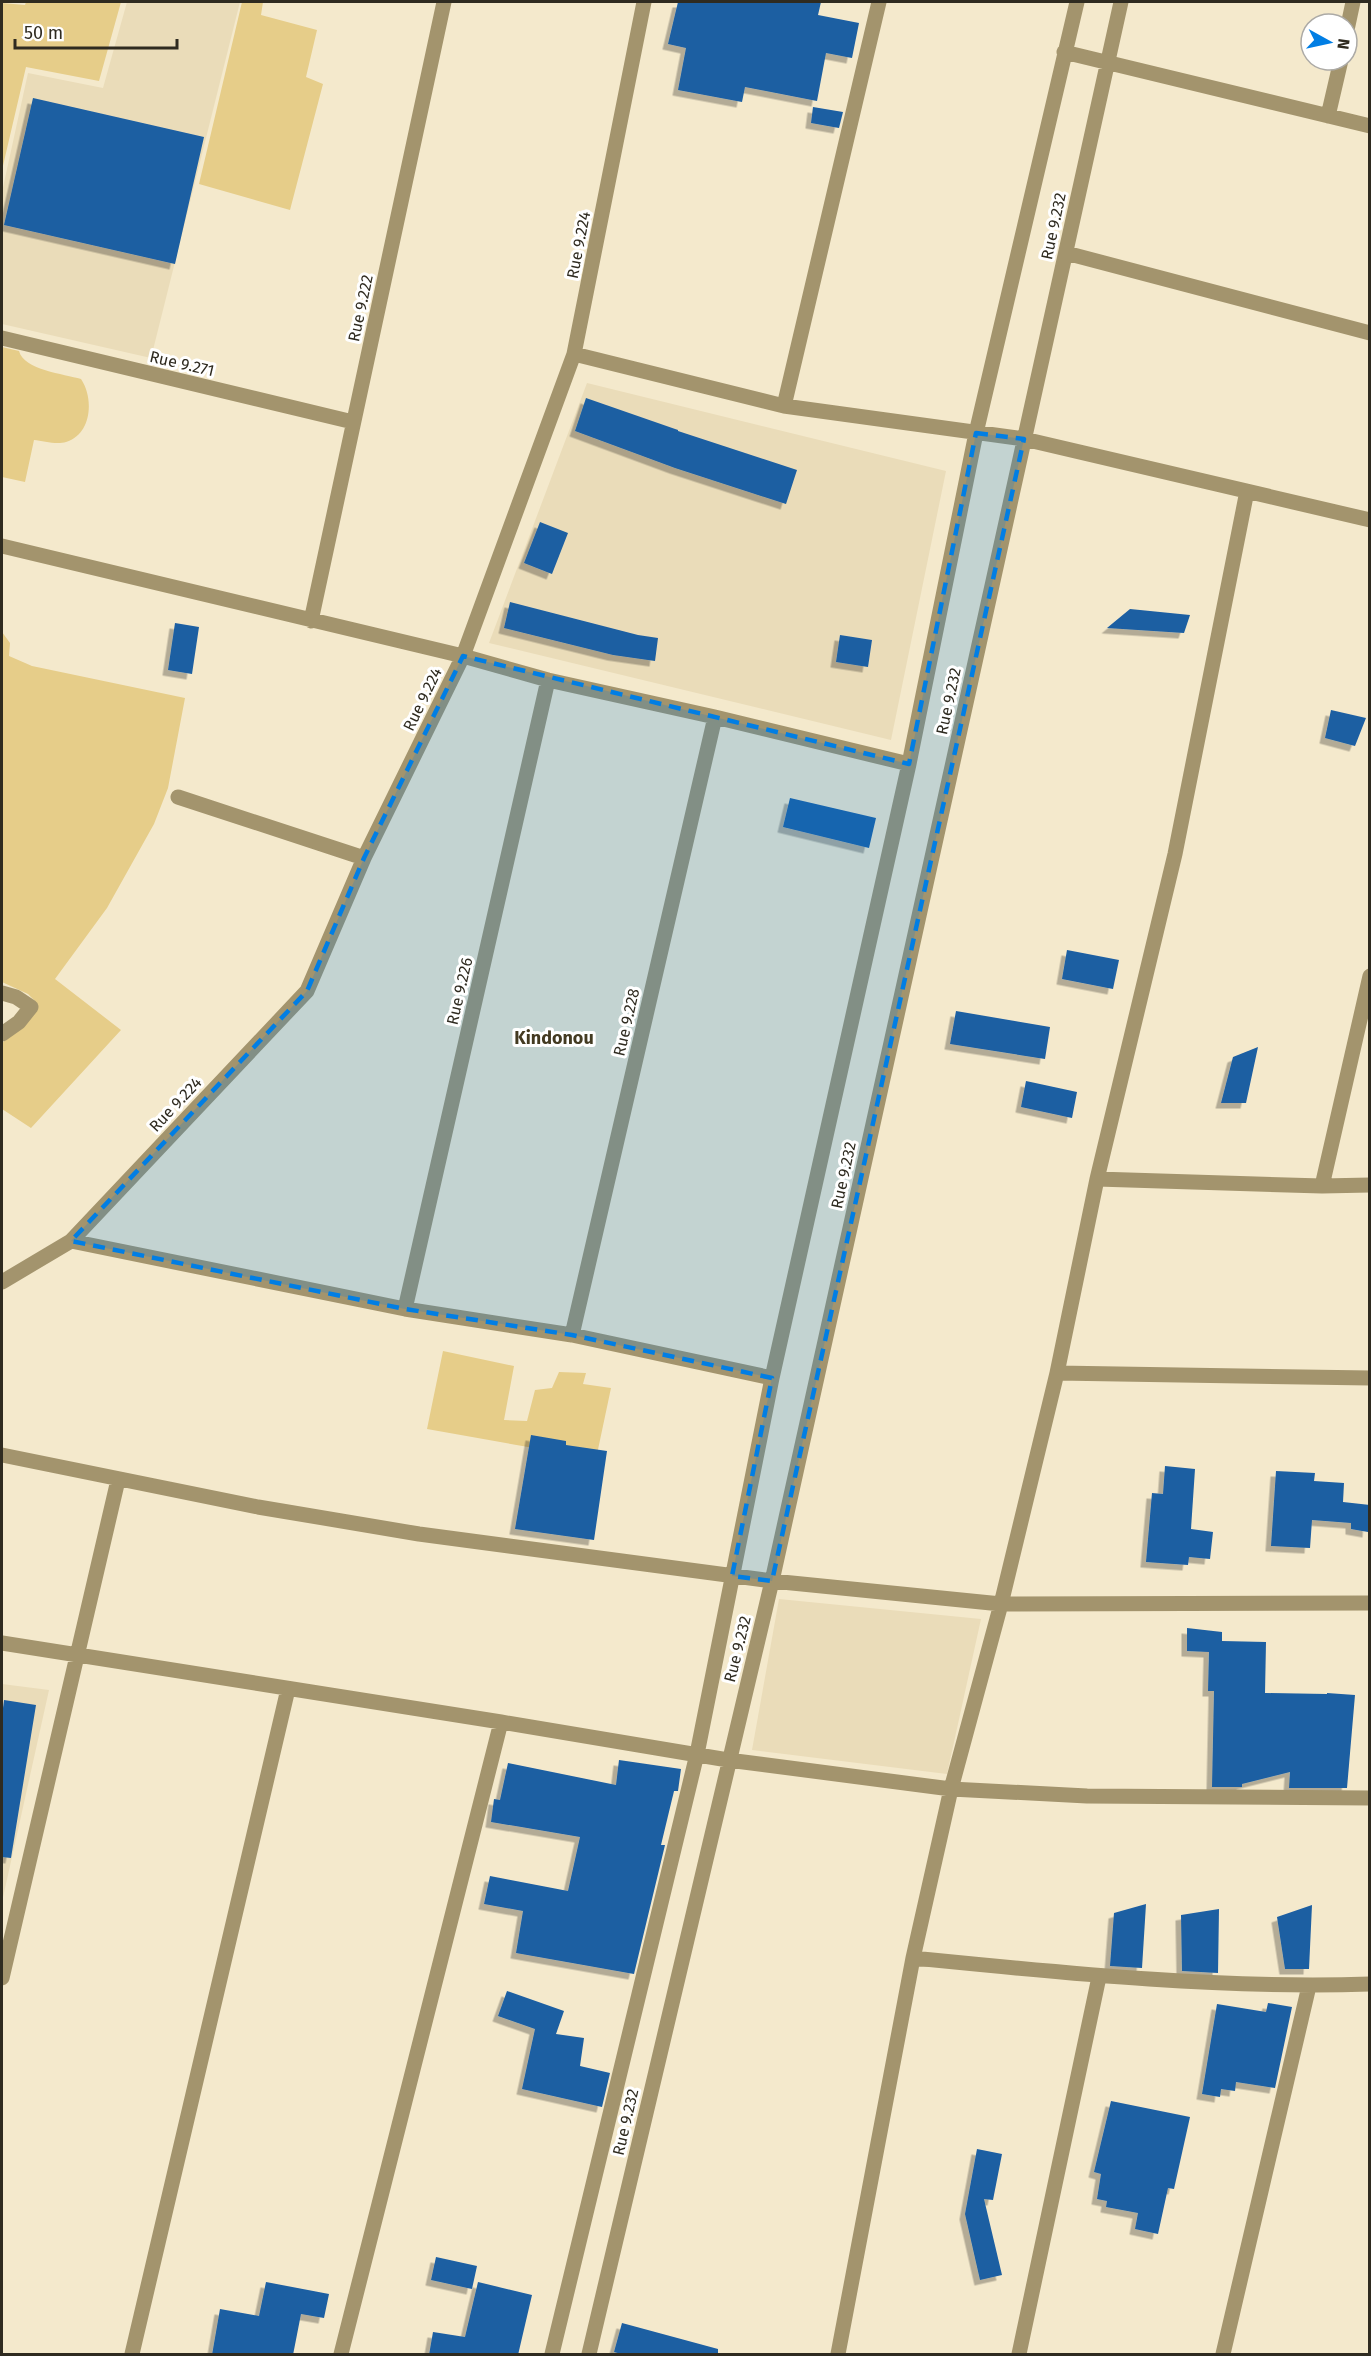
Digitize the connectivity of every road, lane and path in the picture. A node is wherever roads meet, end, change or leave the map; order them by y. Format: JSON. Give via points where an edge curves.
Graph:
{"nodes":[{"id":1,"x":444,"y":2,"type":"edge"},
{"id":2,"x":644,"y":2,"type":"edge"},
{"id":3,"x":879,"y":2,"type":"edge"},
{"id":4,"x":1077,"y":2,"type":"edge"},
{"id":5,"x":1121,"y":2,"type":"edge"},
{"id":6,"x":1064,"y":52,"type":"junction"},
{"id":7,"x":1107,"y":63,"type":"junction"},
{"id":8,"x":1338,"y":72,"type":"edge"},
{"id":9,"x":1329,"y":116,"type":"junction"},
{"id":10,"x":1370,"y":126,"type":"edge"},
{"id":11,"x":1066,"y":253,"type":"junction"},
{"id":12,"x":1370,"y":333,"type":"edge"},
{"id":13,"x":2,"y":338,"type":"edge"},
{"id":14,"x":574,"y":354,"type":"junction"},
{"id":15,"x":784,"y":406,"type":"junction"},
{"id":16,"x":353,"y":422,"type":"junction"},
{"id":17,"x":976,"y":433,"type":"junction"},
{"id":18,"x":1024,"y":439,"type":"junction"},
{"id":19,"x":1247,"y":491,"type":"junction"},
{"id":20,"x":1370,"y":520,"type":"edge"},
{"id":21,"x":2,"y":546,"type":"edge"},
{"id":22,"x":311,"y":621,"type":"junction"},
{"id":23,"x":463,"y":656,"type":"junction"},
{"id":24,"x":548,"y":681,"type":"junction"},
{"id":25,"x":715,"y":717,"type":"junction"},
{"id":26,"x":909,"y":764,"type":"junction"},
{"id":27,"x":178,"y":797,"type":"dead end"},
{"id":28,"x":364,"y":858,"type":"junction"},
{"id":29,"x":1370,"y":976,"type":"edge"},
{"id":30,"x":2,"y":993,"type":"edge"},
{"id":31,"x":2,"y":1034,"type":"edge"},
{"id":32,"x":1096,"y":1179,"type":"junction"},
{"id":33,"x":1370,"y":1185,"type":"edge"},
{"id":34,"x":1322,"y":1186,"type":"junction"},
{"id":35,"x":71,"y":1241,"type":"junction"},
{"id":36,"x":2,"y":1282,"type":"edge"},
{"id":37,"x":405,"y":1309,"type":"junction"},
{"id":38,"x":572,"y":1335,"type":"junction"},
{"id":39,"x":1057,"y":1373,"type":"junction"},
{"id":40,"x":772,"y":1378,"type":"junction"},
{"id":41,"x":1370,"y":1378,"type":"edge"},
{"id":42,"x":2,"y":1455,"type":"edge"},
{"id":43,"x":118,"y":1480,"type":"junction"},
{"id":44,"x":732,"y":1576,"type":"junction"},
{"id":45,"x":772,"y":1581,"type":"junction"},
{"id":46,"x":1370,"y":1602,"type":"edge"},
{"id":47,"x":1000,"y":1604,"type":"junction"},
{"id":48,"x":2,"y":1643,"type":"edge"},
{"id":49,"x":78,"y":1655,"type":"junction"},
{"id":50,"x":288,"y":1689,"type":"junction"},
{"id":51,"x":501,"y":1722,"type":"junction"},
{"id":52,"x":697,"y":1754,"type":"junction"},
{"id":53,"x":728,"y":1760,"type":"junction"},
{"id":54,"x":951,"y":1789,"type":"junction"},
{"id":55,"x":1370,"y":1798,"type":"edge"},
{"id":56,"x":913,"y":1958,"type":"junction"},
{"id":57,"x":1099,"y":1977,"type":"junction"},
{"id":58,"x":2,"y":1978,"type":"edge"},
{"id":59,"x":1370,"y":1984,"type":"edge"},
{"id":60,"x":1309,"y":1986,"type":"junction"},
{"id":61,"x":132,"y":2355,"type":"edge"},
{"id":62,"x":341,"y":2355,"type":"edge"},
{"id":63,"x":552,"y":2355,"type":"edge"},
{"id":64,"x":589,"y":2355,"type":"edge"},
{"id":65,"x":838,"y":2355,"type":"edge"},
{"id":66,"x":1018,"y":2355,"type":"edge"},
{"id":67,"x":1223,"y":2355,"type":"edge"}],
"edges":[{"from":1,"to":16,"type":"street","name":"Rue 9.222"},
{"from":2,"to":14,"type":"street","name":"Rue 9.224"},
{"from":3,"to":15,"type":"street"},
{"from":4,"to":6,"type":"street","name":"Rue 9.232"},
{"from":5,"to":7,"type":"street","name":"Rue 9.232"},
{"from":6,"to":7,"type":"street"},
{"from":6,"to":17,"type":"street","name":"Rue 9.232"},
{"from":7,"to":9,"type":"street"},
{"from":7,"to":11,"type":"street","name":"Rue 9.232"},
{"from":8,"to":9,"type":"street"},
{"from":9,"to":10,"type":"street"},
{"from":11,"to":12,"type":"street"},
{"from":11,"to":18,"type":"street","name":"Rue 9.232"},
{"from":13,"to":16,"type":"street","name":"Rue 9.271"},
{"from":14,"to":15,"type":"street"},
{"from":14,"to":23,"type":"street","name":"Rue 9.224"},
{"from":15,"to":17,"type":"street"},
{"from":16,"to":22,"type":"street","name":"Rue 9.222"},
{"from":17,"to":18,"type":"street"},
{"from":17,"to":26,"type":"street","name":"Rue 9.232"},
{"from":18,"to":19,"type":"street"},
{"from":18,"to":45,"type":"street","name":"Rue 9.232"},
{"from":19,"to":20,"type":"street"},
{"from":19,"to":32,"type":"street","via":[[1175,854]]},
{"from":21,"to":22,"type":"street"},
{"from":22,"to":23,"type":"street"},
{"from":23,"to":24,"type":"street"},
{"from":23,"to":28,"type":"street","name":"Rue 9.224"},
{"from":24,"to":25,"type":"street"},
{"from":24,"to":37,"type":"street","name":"Rue 9.226"},
{"from":25,"to":26,"type":"street"},
{"from":25,"to":38,"type":"street","name":"Rue 9.228"},
{"from":26,"to":40,"type":"street","name":"Rue 9.232"},
{"from":27,"to":28,"type":"street"},
{"from":28,"to":35,"type":"street","name":"Rue 9.224","via":[[307,991]]},
{"from":29,"to":34,"type":"street"},
{"from":30,"to":31,"type":"street","via":[[31,1007],[19,1023]]},
{"from":32,"to":34,"type":"street"},
{"from":32,"to":39,"type":"street"},
{"from":33,"to":34,"type":"street"},
{"from":35,"to":36,"type":"street","name":"Rue 9.224"},
{"from":35,"to":37,"type":"street"},
{"from":37,"to":38,"type":"street"},
{"from":38,"to":40,"type":"street"},
{"from":39,"to":41,"type":"street"},
{"from":39,"to":47,"type":"street"},
{"from":40,"to":44,"type":"street","name":"Rue 9.232"},
{"from":42,"to":43,"type":"street"},
{"from":43,"to":44,"type":"street","via":[[419,1534]]},
{"from":43,"to":49,"type":"street"},
{"from":44,"to":45,"type":"street"},
{"from":44,"to":52,"type":"street","name":"Rue 9.232"},
{"from":45,"to":47,"type":"street"},
{"from":45,"to":53,"type":"street","name":"Rue 9.232"},
{"from":46,"to":47,"type":"street"},
{"from":47,"to":54,"type":"street"},
{"from":48,"to":49,"type":"street"},
{"from":49,"to":50,"type":"street"},
{"from":49,"to":58,"type":"street"},
{"from":50,"to":51,"type":"street"},
{"from":50,"to":61,"type":"street"},
{"from":51,"to":52,"type":"street"},
{"from":51,"to":62,"type":"street"},
{"from":52,"to":53,"type":"street"},
{"from":52,"to":63,"type":"street","name":"Rue 9.232"},
{"from":53,"to":54,"type":"street"},
{"from":53,"to":64,"type":"street","name":"Rue 9.232"},
{"from":54,"to":55,"type":"street","via":[[1087,1796]]},
{"from":54,"to":56,"type":"street"},
{"from":56,"to":57,"type":"street"},
{"from":56,"to":65,"type":"street"},
{"from":57,"to":60,"type":"street"},
{"from":57,"to":66,"type":"street"},
{"from":59,"to":60,"type":"street"},
{"from":60,"to":67,"type":"street"}]}
